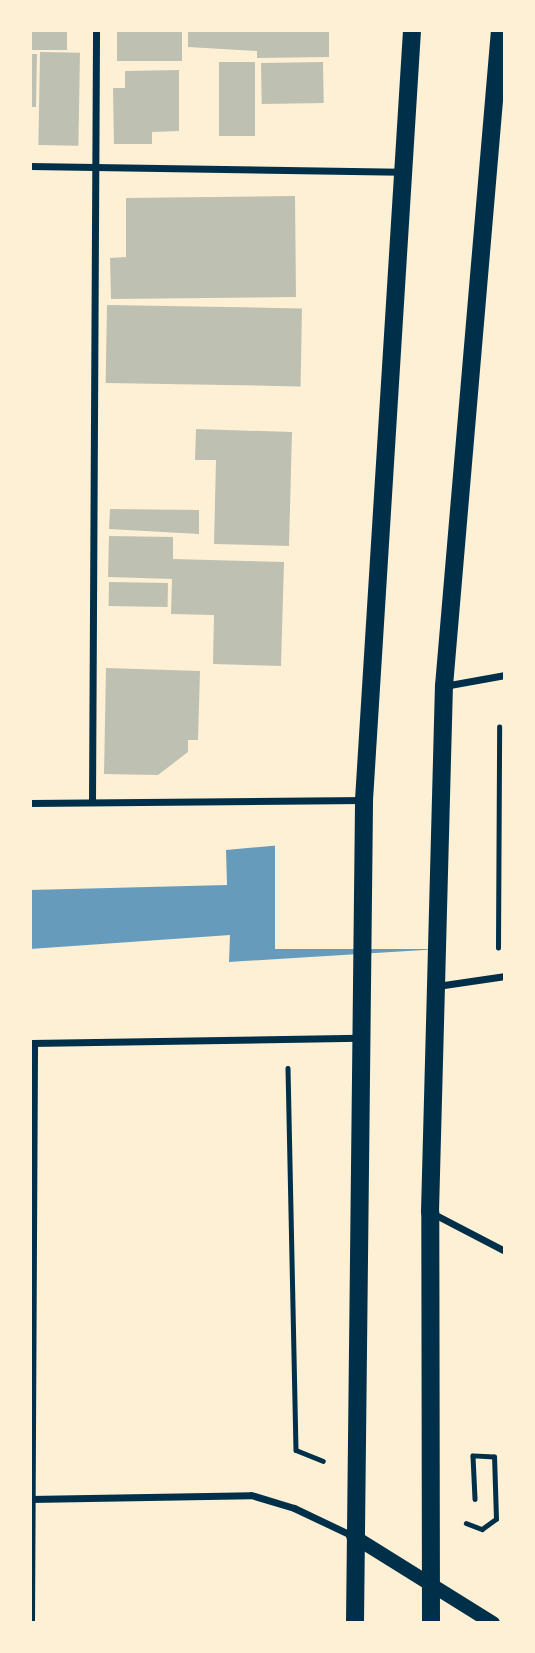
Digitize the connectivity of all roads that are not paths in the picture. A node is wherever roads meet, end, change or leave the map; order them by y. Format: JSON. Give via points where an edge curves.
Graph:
{"nodes":[{"id":1,"x":96,"y":30,"type":"edge"},
{"id":2,"x":412,"y":30,"type":"edge"},
{"id":3,"x":500,"y":30,"type":"edge"},
{"id":4,"x":30,"y":166,"type":"edge"},
{"id":5,"x":96,"y":167,"type":"junction"},
{"id":6,"x":400,"y":172,"type":"junction"},
{"id":7,"x":505,"y":675,"type":"edge"},
{"id":8,"x":444,"y":687,"type":"junction"},
{"id":9,"x":364,"y":800,"type":"junction"},
{"id":10,"x":92,"y":802,"type":"junction"},
{"id":11,"x":30,"y":803,"type":"edge"},
{"id":12,"x":505,"y":976,"type":"edge"},
{"id":13,"x":434,"y":986,"type":"junction"},
{"id":14,"x":360,"y":1038,"type":"junction"},
{"id":15,"x":32,"y":1043,"type":"edge"},
{"id":16,"x":430,"y":1212,"type":"junction"},
{"id":17,"x":505,"y":1251,"type":"edge"},
{"id":18,"x":30,"y":1499,"type":"edge"},
{"id":19,"x":353,"y":1536,"type":"junction"},
{"id":20,"x":429,"y":1583,"type":"junction"},
{"id":21,"x":31,"y":1623,"type":"edge"},
{"id":22,"x":355,"y":1623,"type":"edge"},
{"id":23,"x":431,"y":1623,"type":"edge"},
{"id":24,"x":493,"y":1623,"type":"edge"}],
"edges":[{"from":1,"to":5,"type":"street"},
{"from":2,"to":6,"type":"main road"},
{"from":3,"to":8,"type":"main road"},
{"from":4,"to":5,"type":"street"},
{"from":5,"to":6,"type":"street"},
{"from":5,"to":10,"type":"street"},
{"from":6,"to":9,"type":"main road"},
{"from":7,"to":8,"type":"street"},
{"from":8,"to":13,"type":"main road"},
{"from":9,"to":10,"type":"street"},
{"from":9,"to":14,"type":"main road"},
{"from":10,"to":11,"type":"street"},
{"from":12,"to":13,"type":"street"},
{"from":13,"to":16,"type":"main road"},
{"from":14,"to":15,"type":"street"},
{"from":14,"to":19,"type":"main road"},
{"from":15,"to":18,"type":"street"},
{"from":16,"to":17,"type":"street"},
{"from":16,"to":20,"type":"main road"},
{"from":18,"to":19,"type":"street","via":[[251,1495],[294,1508]]},
{"from":18,"to":21,"type":"street"},
{"from":19,"to":20,"type":"main road"},
{"from":19,"to":22,"type":"main road"},
{"from":20,"to":23,"type":"main road"},
{"from":20,"to":24,"type":"main road"}]}
